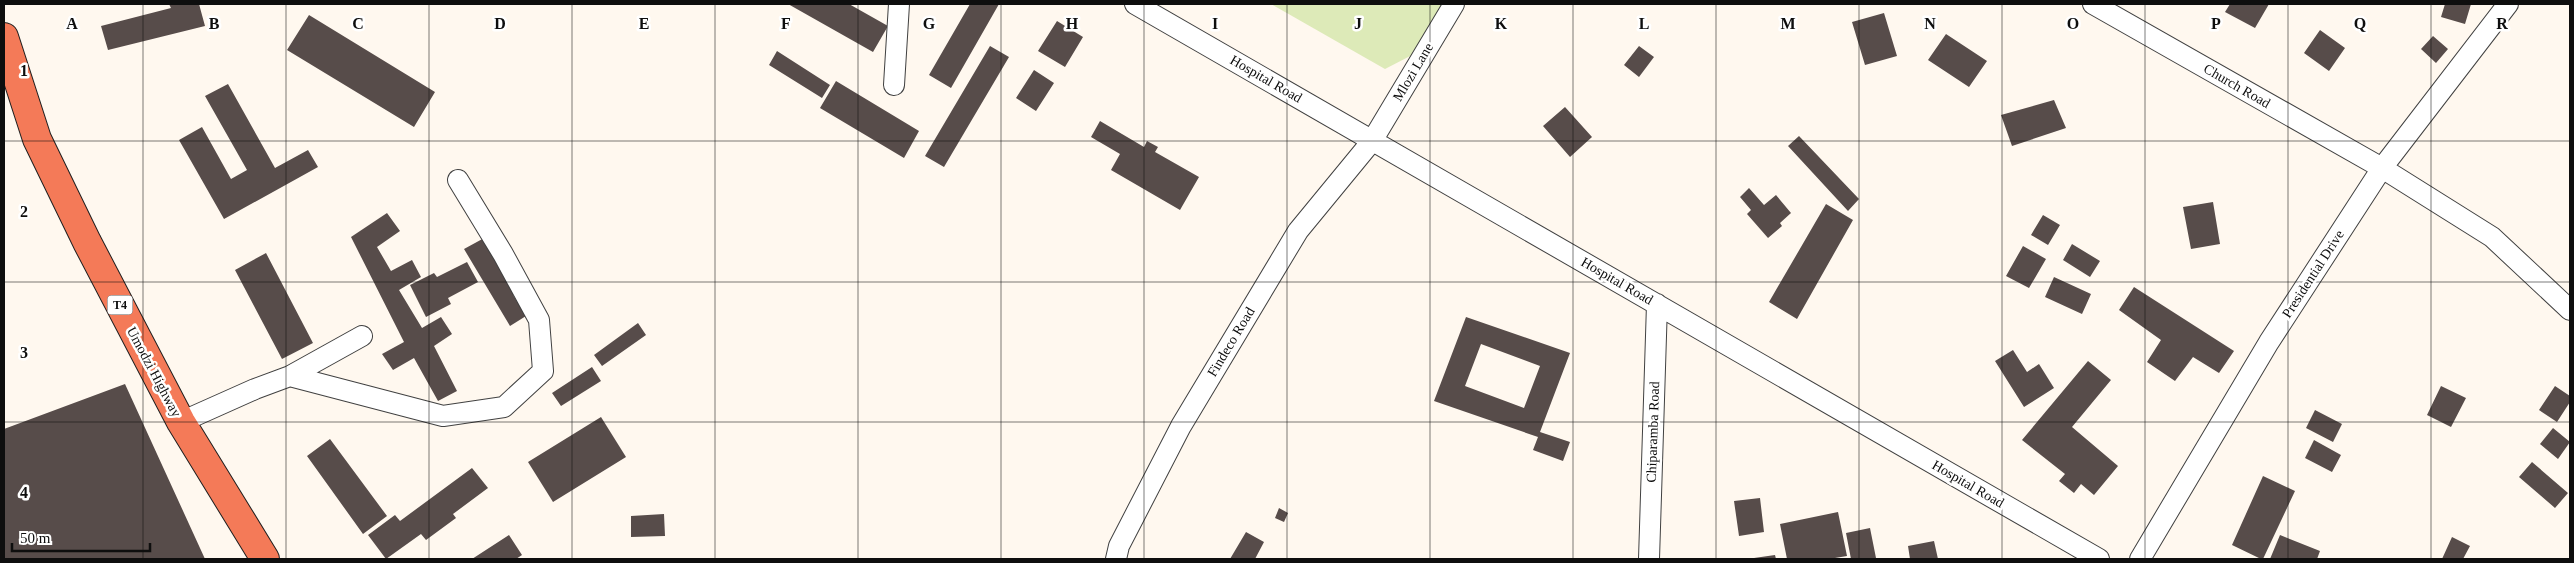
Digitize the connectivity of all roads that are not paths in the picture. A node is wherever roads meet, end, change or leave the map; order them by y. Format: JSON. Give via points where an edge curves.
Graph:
{"nodes":[{"id":1,"x":899,"y":4,"type":"edge"},
{"id":2,"x":1135,"y":4,"type":"edge"},
{"id":3,"x":1454,"y":4,"type":"edge"},
{"id":4,"x":2093,"y":4,"type":"edge"},
{"id":5,"x":2508,"y":4,"type":"edge"},
{"id":6,"x":4,"y":37,"type":"edge"},
{"id":7,"x":894,"y":85,"type":"dead end"},
{"id":8,"x":1372,"y":141,"type":"junction"},
{"id":9,"x":2382,"y":168,"type":"junction"},
{"id":10,"x":458,"y":180,"type":"dead end"},
{"id":11,"x":1657,"y":304,"type":"junction"},
{"id":12,"x":2570,"y":310,"type":"edge"},
{"id":13,"x":362,"y":336,"type":"dead end"},
{"id":14,"x":290,"y":376,"type":"junction"},
{"id":15,"x":181,"y":422,"type":"junction"},
{"id":16,"x":265,"y":559,"type":"edge"},
{"id":17,"x":1116,"y":559,"type":"edge"},
{"id":18,"x":1649,"y":559,"type":"edge"},
{"id":19,"x":2099,"y":559,"type":"edge"},
{"id":20,"x":2140,"y":559,"type":"edge"}],
"edges":[{"from":1,"to":7,"type":"street"},
{"from":2,"to":8,"type":"street","name":"Hospital Road"},
{"from":3,"to":8,"type":"street","name":"Mlozi Lane"},
{"from":4,"to":9,"type":"street","name":"Church Road"},
{"from":5,"to":9,"type":"street","name":"Presidential Drive"},
{"from":6,"to":15,"type":"highway","name":"Umodzi Highway","number":"T4","via":[[37,139]]},
{"from":8,"to":11,"type":"street","name":"Hospital Road"},
{"from":8,"to":17,"type":"street","name":"Findeco Road","via":[[1298,231],[1180,426],[1119,546]]},
{"from":9,"to":12,"type":"street","name":"Church Road","via":[[2492,237]]},
{"from":9,"to":20,"type":"street","name":"Presidential Drive","via":[[2269,342]]},
{"from":10,"to":14,"type":"street","via":[[539,320],[543,372],[504,407],[444,416]]},
{"from":11,"to":18,"type":"street","name":"Chiparamba Road"},
{"from":11,"to":19,"type":"street","name":"Hospital Road"},
{"from":13,"to":14,"type":"street"},
{"from":14,"to":15,"type":"street"},
{"from":15,"to":16,"type":"highway","name":"Umodzi Highway","number":"T4"}]}
